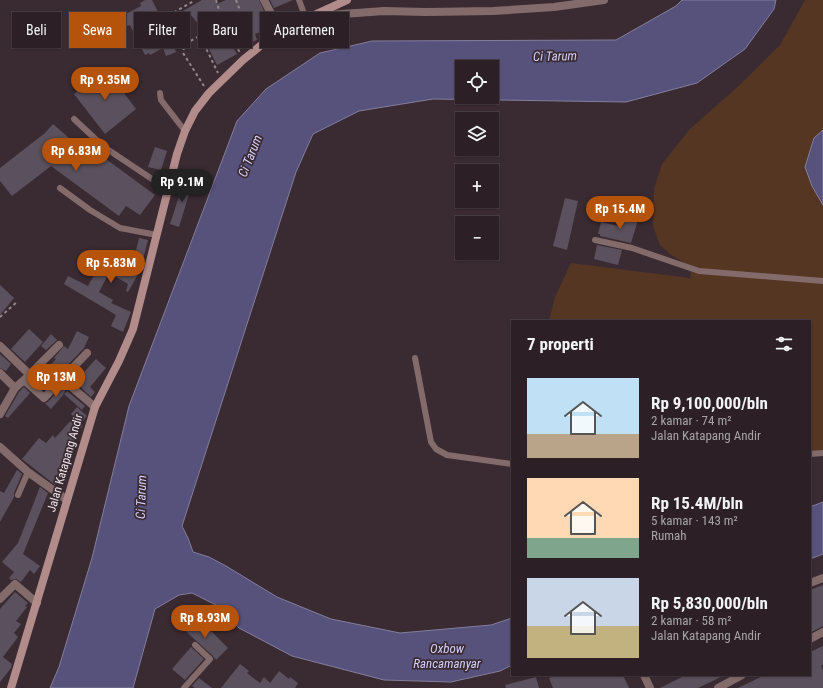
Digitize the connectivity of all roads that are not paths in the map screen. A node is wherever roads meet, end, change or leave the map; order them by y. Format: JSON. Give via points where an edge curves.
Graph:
{"nodes":[{"id":1,"x":264,"y":0,"type":"edge"},
{"id":2,"x":299,"y":0,"type":"edge"},
{"id":3,"x":347,"y":0,"type":"edge"},
{"id":4,"x":604,"y":0,"type":"edge"},
{"id":5,"x":270,"y":12,"type":"edge"},
{"id":6,"x":303,"y":12,"type":"edge"},
{"id":7,"x":323,"y":12,"type":"edge"},
{"id":8,"x":349,"y":14,"type":"edge"},
{"id":9,"x":260,"y":46,"type":"edge"},
{"id":10,"x":160,"y":93,"type":"dead end"},
{"id":11,"x":74,"y":119,"type":"dead end"},
{"id":12,"x":185,"y":131,"type":"junction"},
{"id":13,"x":60,"y":188,"type":"dead end"},
{"id":14,"x":169,"y":188,"type":"junction"},
{"id":15,"x":157,"y":235,"type":"junction"},
{"id":16,"x":595,"y":240,"type":"dead end"},
{"id":17,"x":823,"y":281,"type":"edge"},
{"id":18,"x":59,"y":345,"type":"dead end"},
{"id":19,"x":0,"y":346,"type":"edge"},
{"id":20,"x":87,"y":353,"type":"dead end"},
{"id":21,"x":415,"y":358,"type":"dead end"},
{"id":22,"x":0,"y":373,"type":"edge"},
{"id":23,"x":27,"y":377,"type":"junction"},
{"id":24,"x":62,"y":379,"type":"junction"},
{"id":25,"x":15,"y":388,"type":"junction"},
{"id":26,"x":95,"y":407,"type":"junction"},
{"id":27,"x":0,"y":414,"type":"edge"},
{"id":28,"x":0,"y":447,"type":"edge"},
{"id":29,"x":823,"y":453,"type":"edge"},
{"id":30,"x":811,"y":454,"type":"edge"},
{"id":31,"x":511,"y":464,"type":"edge"},
{"id":32,"x":28,"y":472,"type":"junction"},
{"id":33,"x":18,"y":495,"type":"dead end"},
{"id":34,"x":67,"y":500,"type":"junction"},
{"id":35,"x":823,"y":578,"type":"edge"},
{"id":36,"x":811,"y":583,"type":"edge"},
{"id":37,"x":0,"y":599,"type":"edge"},
{"id":38,"x":37,"y":603,"type":"junction"},
{"id":39,"x":823,"y":632,"type":"edge"},
{"id":40,"x":811,"y":638,"type":"edge"},
{"id":41,"x":195,"y":645,"type":"dead end"},
{"id":42,"x":644,"y":676,"type":"edge"},
{"id":43,"x":740,"y":676,"type":"edge"},
{"id":44,"x":13,"y":687,"type":"edge"},
{"id":45,"x":184,"y":688,"type":"edge"},
{"id":46,"x":650,"y":688,"type":"edge"},
{"id":47,"x":718,"y":688,"type":"edge"}],
"edges":[{"from":1,"to":5,"type":"street"},
{"from":2,"to":6,"type":"lane"},
{"from":3,"to":7,"type":"street","name":"Jalan Katapang Andir"},
{"from":4,"to":8,"type":"street","via":[[554,7],[493,11]]},
{"from":9,"to":12,"type":"street","name":"Jalan Katapang Andir","via":[[209,93]]},
{"from":10,"to":12,"type":"lane","via":[[161,100]]},
{"from":11,"to":14,"type":"lane","via":[[104,147]]},
{"from":12,"to":14,"type":"street","name":"Jalan Katapang Andir"},
{"from":13,"to":15,"type":"lane","via":[[120,228]]},
{"from":14,"to":15,"type":"street","name":"Jalan Katapang Andir"},
{"from":15,"to":26,"type":"street","name":"Jalan Katapang Andir","via":[[133,329]]},
{"from":16,"to":17,"type":"lane","via":[[632,248],[699,272]]},
{"from":18,"to":23,"type":"street"},
{"from":19,"to":23,"type":"street"},
{"from":20,"to":24,"type":"street"},
{"from":21,"to":31,"type":"lane","via":[[431,442],[436,448],[447,455]]},
{"from":22,"to":25,"type":"street"},
{"from":23,"to":24,"type":"street","via":[[44,398]]},
{"from":23,"to":25,"type":"street"},
{"from":24,"to":26,"type":"street"},
{"from":25,"to":27,"type":"street"},
{"from":26,"to":34,"type":"street","name":"Jalan Katapang Andir"},
{"from":28,"to":32,"type":"street"},
{"from":29,"to":30,"type":"lane"},
{"from":32,"to":33,"type":"lane"},
{"from":32,"to":34,"type":"street"},
{"from":34,"to":38,"type":"street","name":"Jalan Katapang Andir"},
{"from":35,"to":36,"type":"street"},
{"from":37,"to":38,"type":"street","via":[[15,584]]},
{"from":38,"to":44,"type":"street","name":"Jalan Katapang Andir"},
{"from":39,"to":40,"type":"street"},
{"from":41,"to":45,"type":"lane","via":[[210,659]]},
{"from":42,"to":46,"type":"street"},
{"from":43,"to":47,"type":"street"}]}
